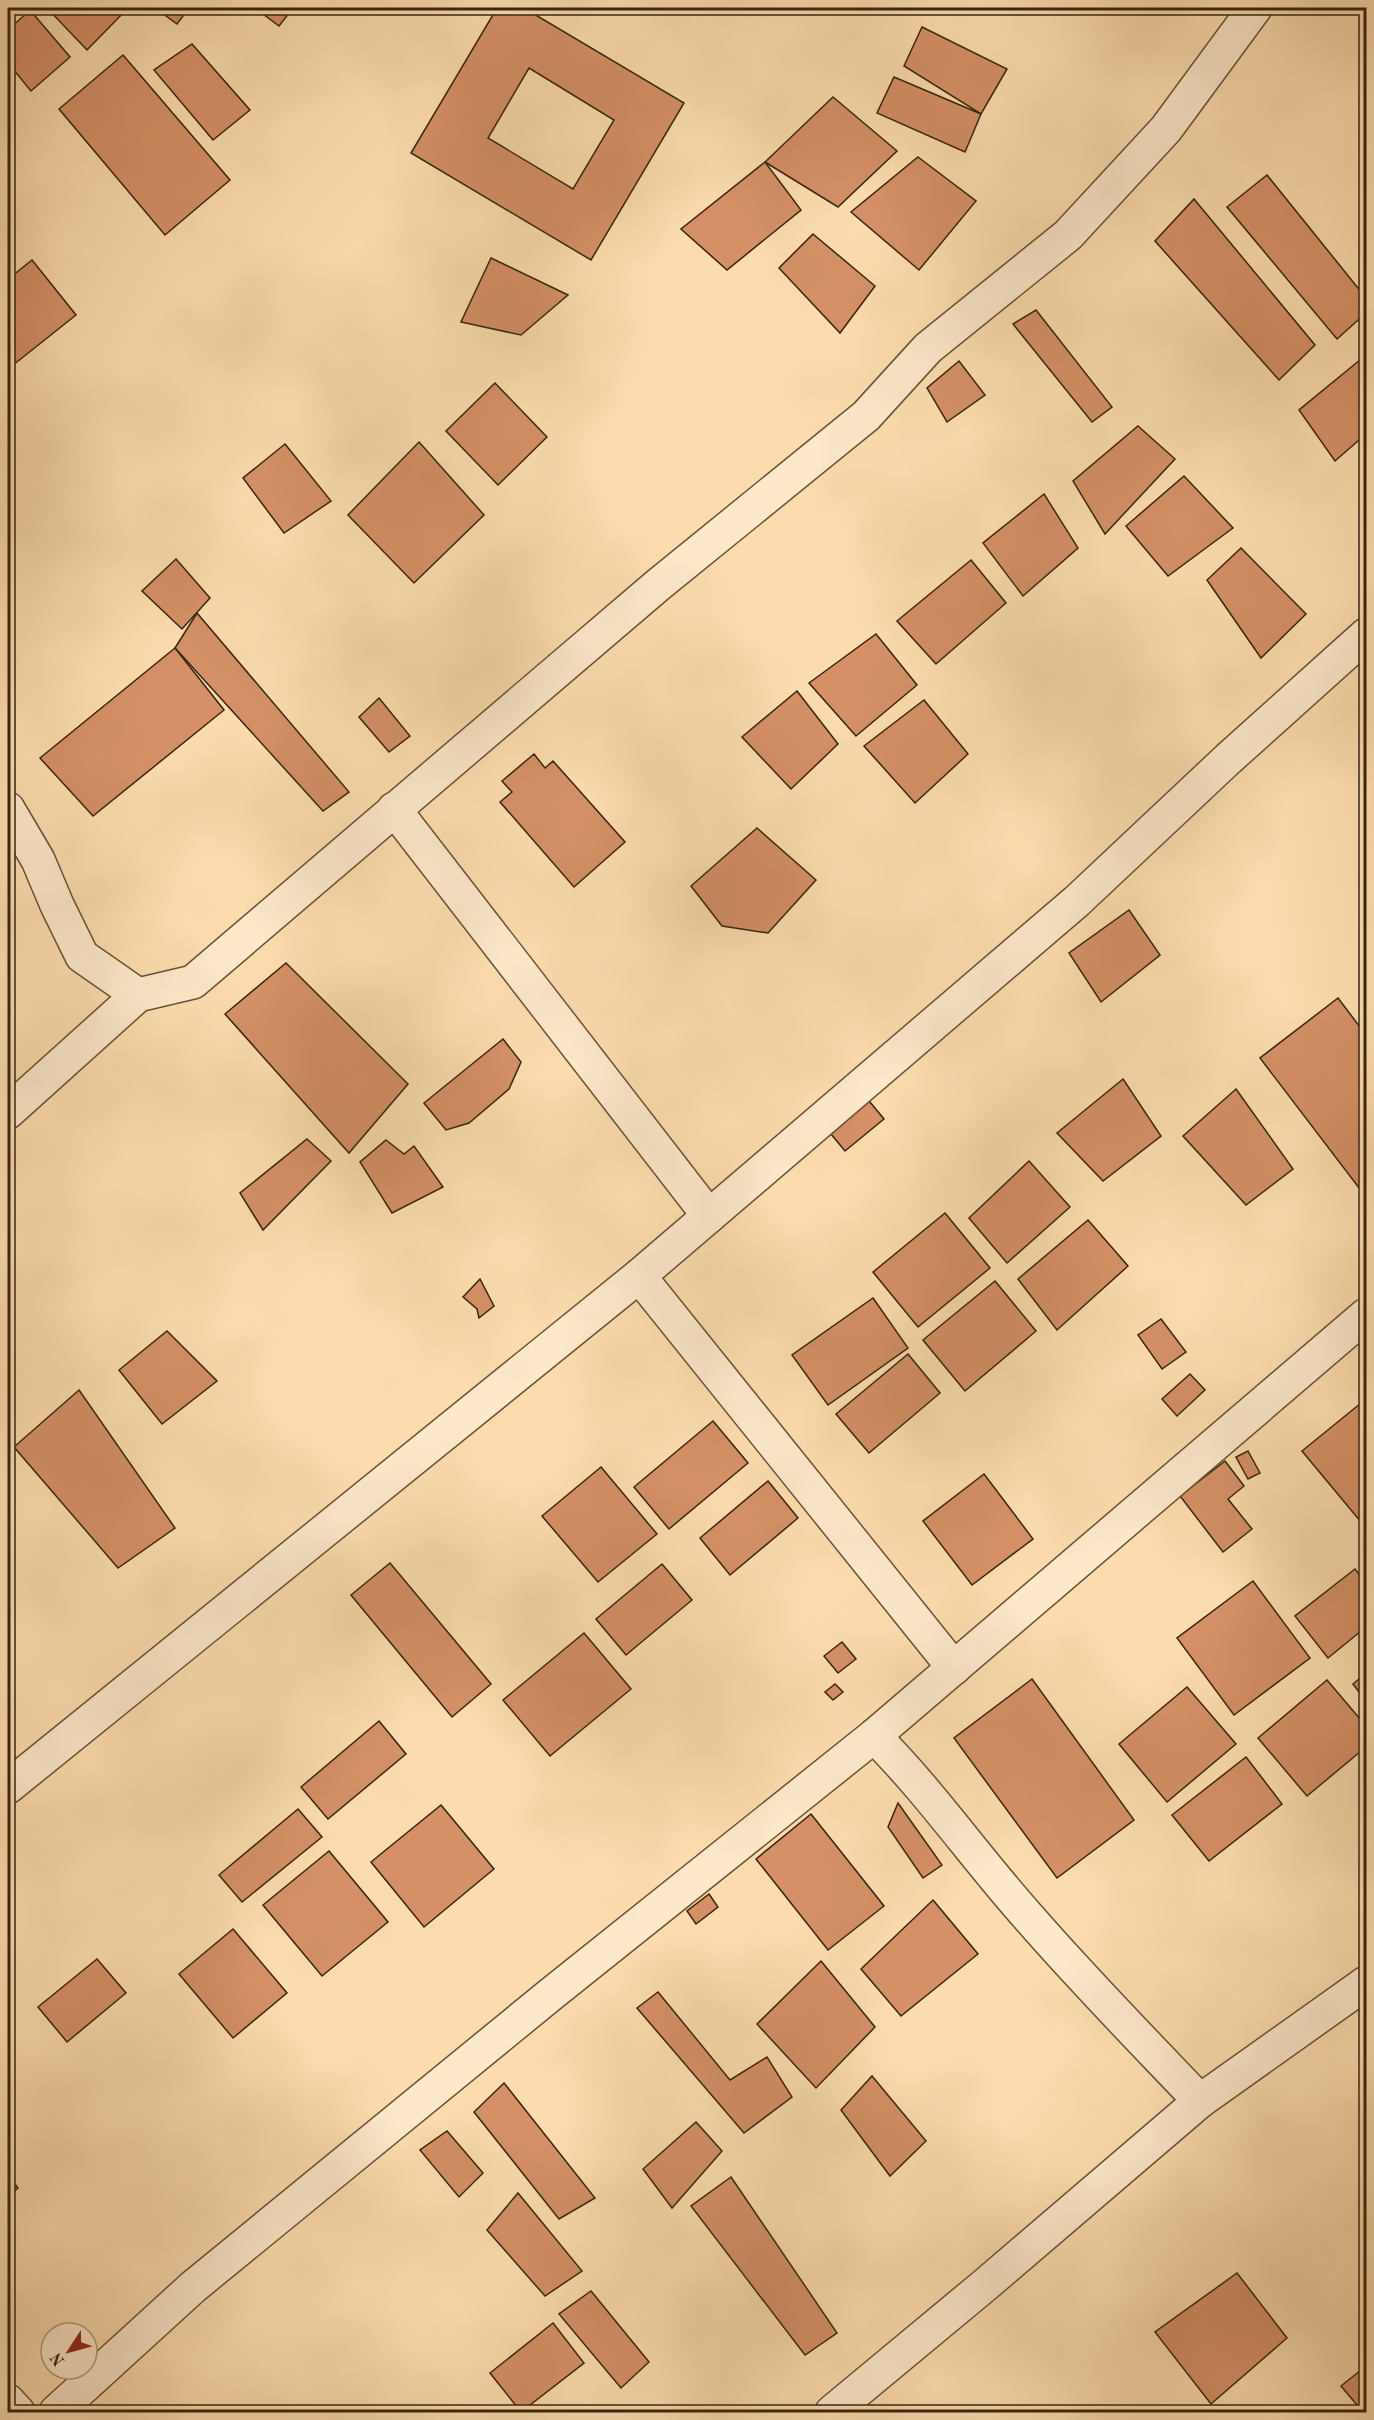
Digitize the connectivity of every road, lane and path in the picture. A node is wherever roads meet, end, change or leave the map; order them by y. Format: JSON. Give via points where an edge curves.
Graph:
{"nodes":[{"id":1,"x":1255,"y":8,"type":"edge"},
{"id":2,"x":1366,"y":635,"type":"edge"},
{"id":3,"x":8,"y":809,"type":"edge"},
{"id":4,"x":394,"y":809,"type":"junction"},
{"id":5,"x":138,"y":995,"type":"junction"},
{"id":6,"x":8,"y":1112,"type":"edge"},
{"id":7,"x":709,"y":1216,"type":"junction"},
{"id":8,"x":639,"y":1276,"type":"junction"},
{"id":9,"x":1366,"y":1316,"type":"edge"},
{"id":10,"x":954,"y":1668,"type":"junction"},
{"id":11,"x":874,"y":1736,"type":"junction"},
{"id":12,"x":8,"y":1787,"type":"edge"},
{"id":13,"x":1366,"y":1983,"type":"edge"},
{"id":14,"x":1200,"y":2101,"type":"junction"},
{"id":15,"x":8,"y":2401,"type":"edge"},
{"id":16,"x":18,"y":2412,"type":"edge"},
{"id":17,"x":56,"y":2412,"type":"edge"},
{"id":18,"x":832,"y":2412,"type":"edge"}],
"edges":[{"from":1,"to":4,"type":"street","via":[[1166,129],[1068,235],[928,348],[866,416],[658,585]]},
{"from":2,"to":7,"type":"street","via":[[1077,901]]},
{"from":3,"to":5,"type":"street","via":[[38,860],[82,956]]},
{"from":4,"to":5,"type":"street","via":[[193,982]]},
{"from":4,"to":7,"type":"street"},
{"from":5,"to":6,"type":"street"},
{"from":7,"to":8,"type":"street"},
{"from":8,"to":10,"type":"street"},
{"from":8,"to":12,"type":"street"},
{"from":9,"to":10,"type":"street"},
{"from":10,"to":11,"type":"street"},
{"from":11,"to":14,"type":"street","via":[[910,1772],[1031,1921]]},
{"from":11,"to":17,"type":"street","via":[[193,2287]]},
{"from":13,"to":14,"type":"street"},
{"from":14,"to":18,"type":"street"},
{"from":15,"to":16,"type":"street"}]}
